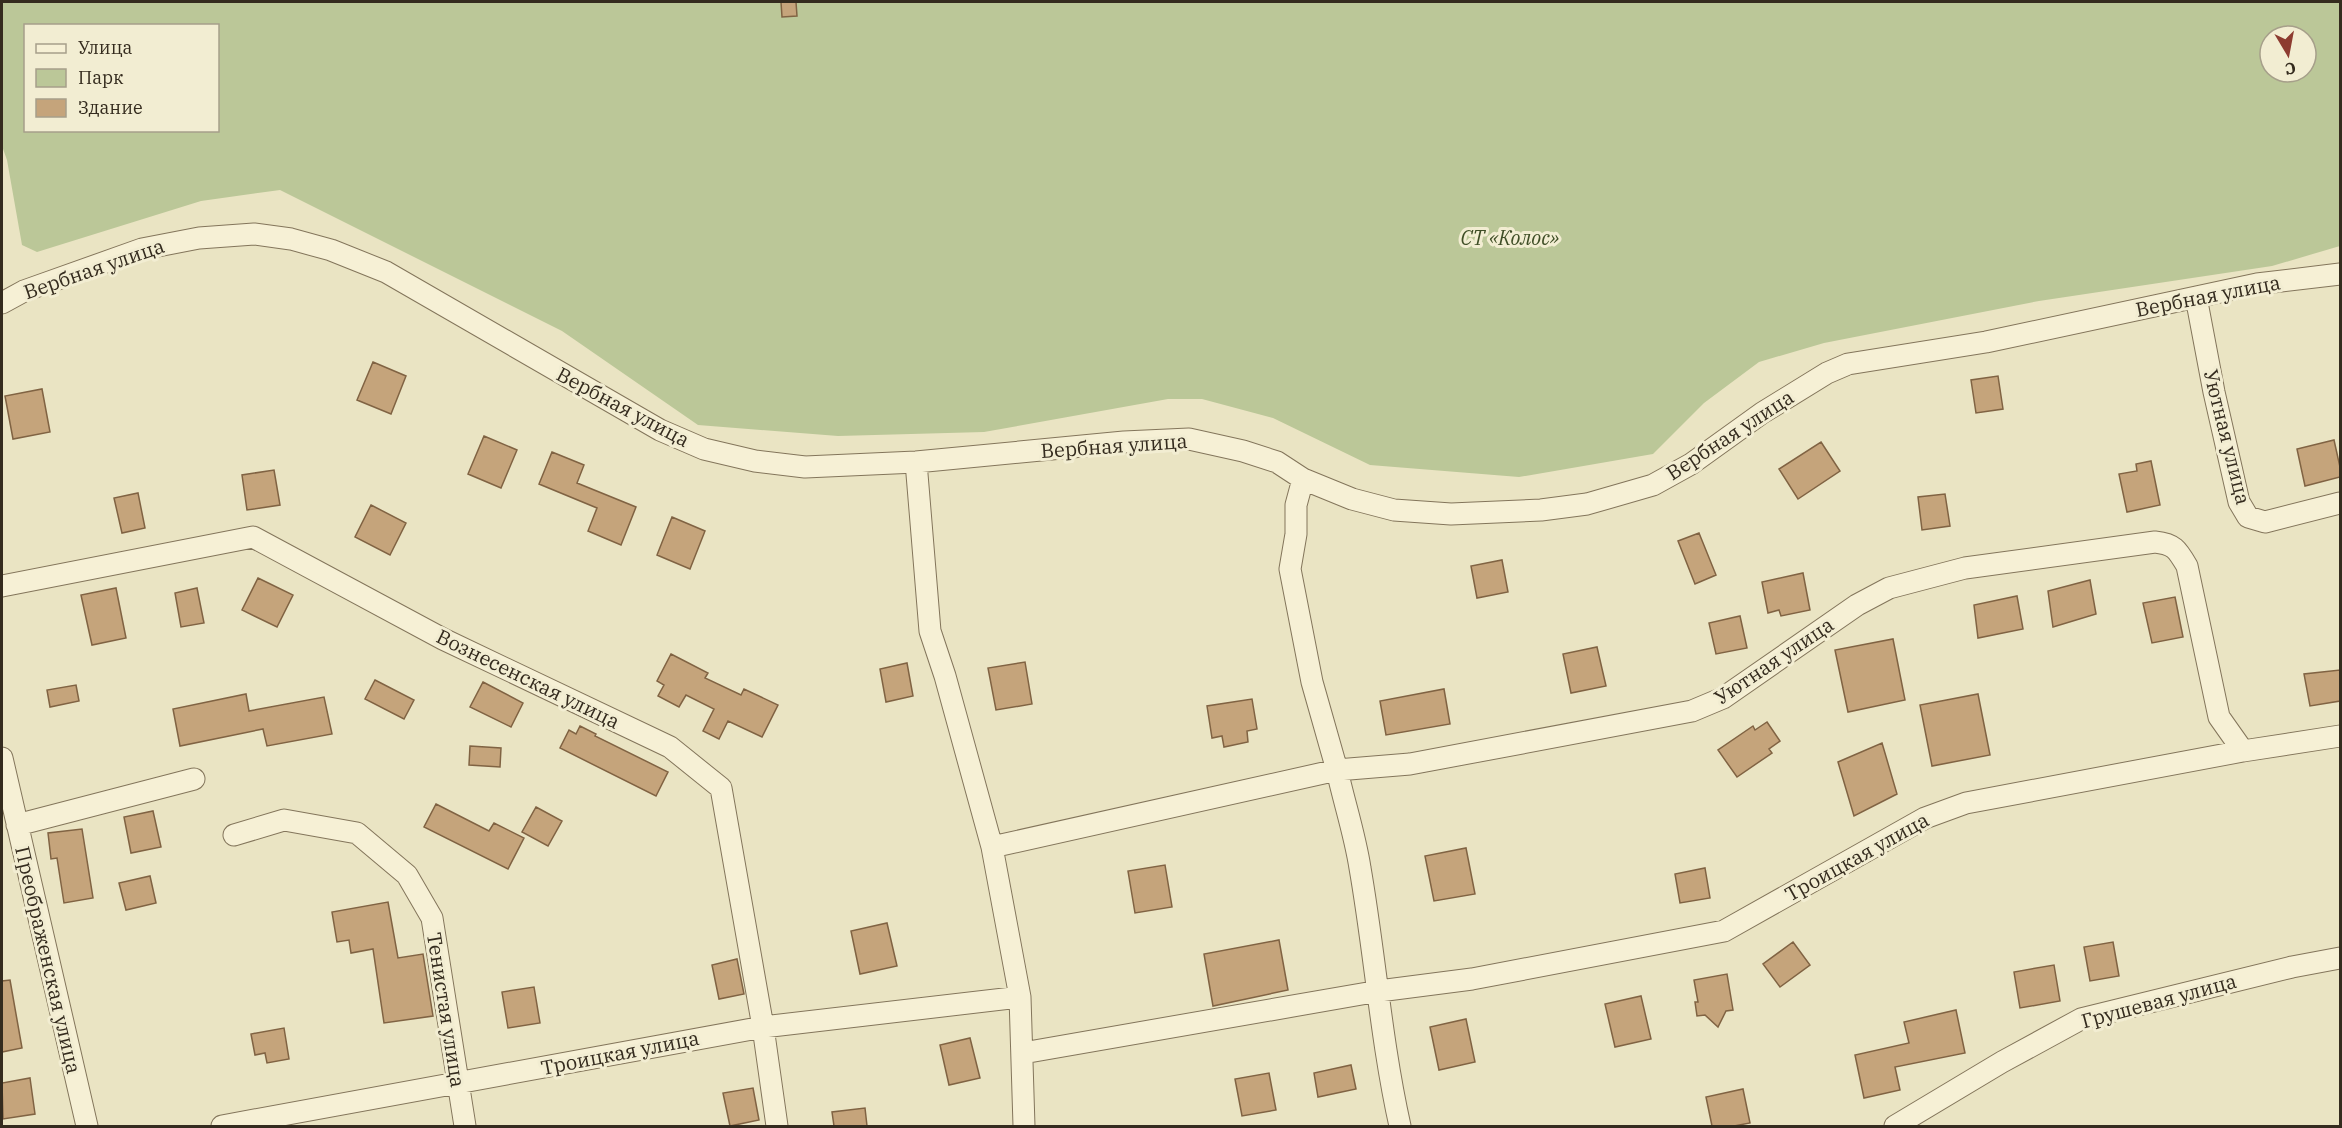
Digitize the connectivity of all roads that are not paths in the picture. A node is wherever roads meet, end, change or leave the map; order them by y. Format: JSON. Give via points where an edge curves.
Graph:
{"nodes":[{"id":1,"x":2340,"y":274,"type":"edge"},
{"id":2,"x":2196,"y":297,"type":"junction"},
{"id":3,"x":2,"y":303,"type":"edge"},
{"id":4,"x":916,"y":462,"type":"junction"},
{"id":5,"x":1303,"y":479,"type":"junction"},
{"id":6,"x":2340,"y":503,"type":"edge"},
{"id":7,"x":2,"y":586,"type":"edge"},
{"id":8,"x":2340,"y":736,"type":"edge"},
{"id":9,"x":2243,"y":751,"type":"junction"},
{"id":10,"x":2,"y":758,"type":"edge"},
{"id":11,"x":1336,"y":770,"type":"junction"},
{"id":12,"x":194,"y":779,"type":"dead end"},
{"id":13,"x":17,"y":825,"type":"junction"},
{"id":14,"x":234,"y":835,"type":"dead end"},
{"id":15,"x":992,"y":847,"type":"junction"},
{"id":16,"x":2340,"y":958,"type":"edge"},
{"id":17,"x":1379,"y":991,"type":"junction"},
{"id":18,"x":1020,"y":997,"type":"junction"},
{"id":19,"x":763,"y":1027,"type":"junction"},
{"id":20,"x":1023,"y":1053,"type":"junction"},
{"id":21,"x":458,"y":1083,"type":"junction"},
{"id":22,"x":87,"y":1126,"type":"edge"},
{"id":23,"x":222,"y":1126,"type":"edge"},
{"id":24,"x":465,"y":1126,"type":"edge"},
{"id":25,"x":777,"y":1126,"type":"edge"},
{"id":26,"x":1024,"y":1126,"type":"edge"},
{"id":27,"x":1400,"y":1126,"type":"edge"},
{"id":28,"x":1895,"y":1126,"type":"edge"}],
"edges":[{"from":1,"to":2,"type":"street","name":"Вербная улица","via":[[2257,284]]},
{"from":2,"to":5,"type":"street","name":"Вербная улица","via":[[1986,342],[1848,364],[1762,413],[1691,464],[1653,485],[1587,504],[1451,514],[1394,510],[1352,499]]},
{"from":2,"to":6,"type":"street","name":"Уютная улица","via":[[2239,502],[2248,517],[2265,522]]},
{"from":3,"to":4,"type":"street","name":"Вербная улица","via":[[24,291],[142,249],[199,238],[254,234],[291,239],[331,249],[386,272],[660,430],[704,449],[805,467]]},
{"from":4,"to":5,"type":"street","name":"Вербная улица","via":[[1189,439],[1277,462]]},
{"from":4,"to":15,"type":"street","via":[[930,631]]},
{"from":5,"to":11,"type":"street","via":[[1296,506],[1290,569],[1312,682]]},
{"from":7,"to":19,"type":"street","name":"Вознесенская улица","via":[[253,537],[442,639],[670,747],[721,788]]},
{"from":8,"to":9,"type":"street","name":"Троицкая улица"},
{"from":9,"to":11,"type":"street","name":"Уютная улица","via":[[2219,717],[2187,566],[2170,544],[2154,542],[1965,568],[1889,588],[1857,605],[1723,698],[1692,711],[1410,764]]},
{"from":9,"to":17,"type":"street","name":"Троицкая улица","via":[[1966,803],[1925,818],[1724,931],[1472,979]]},
{"from":10,"to":13,"type":"street","name":"Преображенская улица"},
{"from":11,"to":15,"type":"street","name":"Уютная улица"},
{"from":11,"to":17,"type":"street","via":[[1360,865]]},
{"from":12,"to":13,"type":"street"},
{"from":13,"to":22,"type":"street","name":"Преображенская улица"},
{"from":14,"to":21,"type":"street","name":"Тенистая улица","via":[[284,820],[357,833],[407,875],[432,918]]},
{"from":15,"to":18,"type":"street"},
{"from":16,"to":28,"type":"street","name":"Грушевая улица","via":[[2081,1019]]},
{"from":17,"to":20,"type":"street","name":"Троицкая улица"},
{"from":17,"to":27,"type":"street","via":[[1388,1071]]},
{"from":18,"to":19,"type":"street","name":"Троицкая улица"},
{"from":18,"to":20,"type":"street"},
{"from":19,"to":21,"type":"street","name":"Троицкая улица"},
{"from":19,"to":25,"type":"street","name":"Вознесенская улица"},
{"from":20,"to":26,"type":"street"},
{"from":21,"to":23,"type":"street","name":"Троицкая улица"},
{"from":21,"to":24,"type":"street","name":"Тенистая улица"}]}
